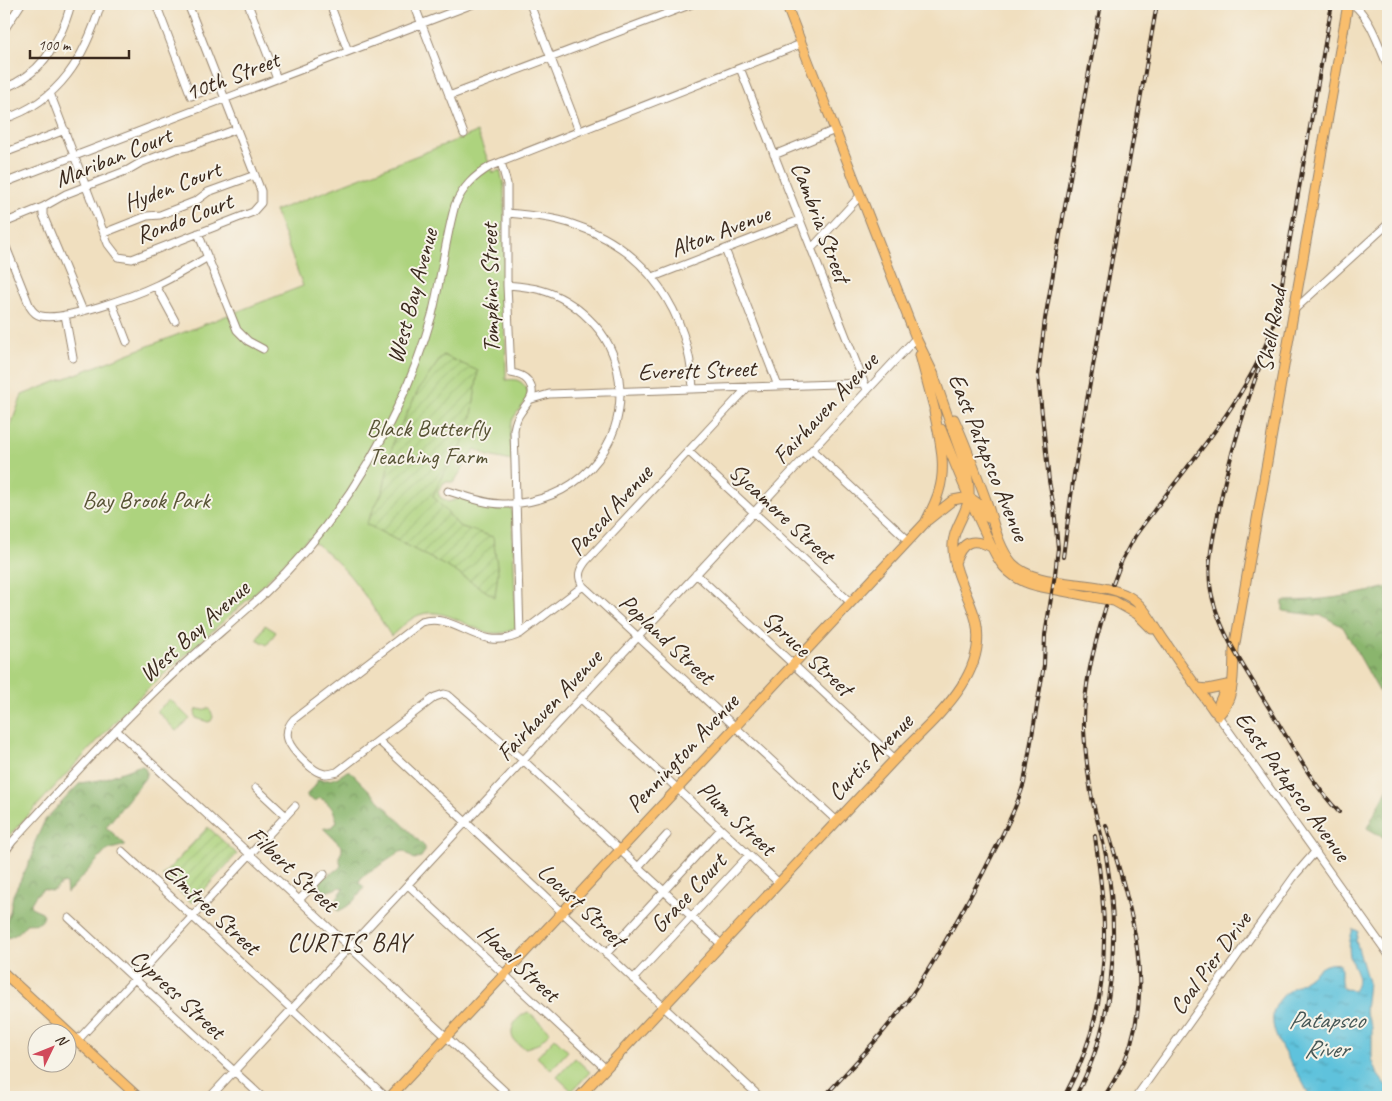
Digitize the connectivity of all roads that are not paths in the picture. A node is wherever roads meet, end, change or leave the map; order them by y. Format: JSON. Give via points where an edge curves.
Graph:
{"nodes":[{"id":1,"x":20,"y":4,"type":"edge"},
{"id":2,"x":71,"y":4,"type":"edge"},
{"id":3,"x":101,"y":4,"type":"edge"},
{"id":4,"x":156,"y":4,"type":"edge"},
{"id":5,"x":188,"y":4,"type":"edge"},
{"id":6,"x":248,"y":4,"type":"edge"},
{"id":7,"x":330,"y":4,"type":"edge"},
{"id":8,"x":414,"y":4,"type":"edge"},
{"id":9,"x":473,"y":4,"type":"edge"},
{"id":10,"x":530,"y":4,"type":"edge"},
{"id":11,"x":692,"y":4,"type":"edge"},
{"id":12,"x":786,"y":4,"type":"edge"},
{"id":13,"x":1348,"y":4,"type":"edge"},
{"id":14,"x":1354,"y":4,"type":"edge"},
{"id":15,"x":421,"y":24,"type":"junction"},
{"id":16,"x":4,"y":30,"type":"edge"},
{"id":17,"x":801,"y":44,"type":"junction"},
{"id":18,"x":348,"y":51,"type":"junction"},
{"id":19,"x":551,"y":58,"type":"junction"},
{"id":20,"x":1388,"y":66,"type":"edge"},
{"id":21,"x":740,"y":68,"type":"junction"},
{"id":22,"x":277,"y":79,"type":"junction"},
{"id":23,"x":220,"y":85,"type":"junction"},
{"id":24,"x":4,"y":88,"type":"edge"},
{"id":25,"x":50,"y":93,"type":"junction"},
{"id":26,"x":449,"y":96,"type":"junction"},
{"id":27,"x":225,"y":99,"type":"junction"},
{"id":28,"x":4,"y":106,"type":"edge"},
{"id":29,"x":6,"y":118,"type":"edge"},
{"id":30,"x":237,"y":129,"type":"junction"},
{"id":31,"x":65,"y":130,"type":"junction"},
{"id":32,"x":835,"y":130,"type":"junction"},
{"id":33,"x":579,"y":131,"type":"junction"},
{"id":34,"x":464,"y":134,"type":"dead end"},
{"id":35,"x":4,"y":153,"type":"edge"},
{"id":36,"x":774,"y":155,"type":"junction"},
{"id":37,"x":74,"y":156,"type":"junction"},
{"id":38,"x":501,"y":162,"type":"junction"},
{"id":39,"x":254,"y":175,"type":"junction"},
{"id":40,"x":4,"y":183,"type":"edge"},
{"id":41,"x":86,"y":186,"type":"junction"},
{"id":42,"x":860,"y":196,"type":"junction"},
{"id":43,"x":43,"y":207,"type":"junction"},
{"id":44,"x":507,"y":213,"type":"junction"},
{"id":45,"x":800,"y":220,"type":"junction"},
{"id":46,"x":4,"y":222,"type":"edge"},
{"id":47,"x":1388,"y":224,"type":"edge"},
{"id":48,"x":104,"y":233,"type":"junction"},
{"id":49,"x":198,"y":233,"type":"junction"},
{"id":50,"x":4,"y":242,"type":"edge"},
{"id":51,"x":725,"y":249,"type":"junction"},
{"id":52,"x":811,"y":249,"type":"junction"},
{"id":53,"x":208,"y":257,"type":"junction"},
{"id":54,"x":653,"y":277,"type":"junction"},
{"id":55,"x":507,"y":285,"type":"junction"},
{"id":56,"x":156,"y":286,"type":"junction"},
{"id":57,"x":112,"y":303,"type":"junction"},
{"id":58,"x":1295,"y":309,"type":"junction"},
{"id":59,"x":83,"y":311,"type":"junction"},
{"id":60,"x":65,"y":315,"type":"junction"},
{"id":61,"x":174,"y":321,"type":"dead end"},
{"id":62,"x":916,"y":338,"type":"junction"},
{"id":63,"x":127,"y":342,"type":"dead end"},
{"id":64,"x":262,"y":349,"type":"dead end"},
{"id":65,"x":73,"y":358,"type":"dead end"},
{"id":66,"x":932,"y":371,"type":"junction"},
{"id":67,"x":864,"y":383,"type":"junction"},
{"id":68,"x":778,"y":386,"type":"junction"},
{"id":69,"x":748,"y":387,"type":"junction"},
{"id":70,"x":693,"y":388,"type":"junction"},
{"id":71,"x":867,"y":390,"type":"junction"},
{"id":72,"x":620,"y":391,"type":"junction"},
{"id":73,"x":532,"y":399,"type":"junction"},
{"id":74,"x":934,"y":411,"type":"junction"},
{"id":75,"x":812,"y":450,"type":"junction"},
{"id":76,"x":688,"y":452,"type":"junction"},
{"id":77,"x":448,"y":491,"type":"dead end"},
{"id":78,"x":969,"y":497,"type":"junction"},
{"id":79,"x":516,"y":504,"type":"junction"},
{"id":80,"x":754,"y":512,"type":"junction"},
{"id":81,"x":925,"y":523,"type":"junction"},
{"id":82,"x":908,"y":540,"type":"junction"},
{"id":83,"x":997,"y":547,"type":"junction"},
{"id":84,"x":955,"y":563,"type":"junction"},
{"id":85,"x":696,"y":574,"type":"junction"},
{"id":86,"x":583,"y":586,"type":"junction"},
{"id":87,"x":850,"y":602,"type":"junction"},
{"id":88,"x":520,"y":634,"type":"junction"},
{"id":89,"x":638,"y":637,"type":"junction"},
{"id":90,"x":1233,"y":663,"type":"junction"},
{"id":91,"x":792,"y":664,"type":"junction"},
{"id":92,"x":1227,"y":685,"type":"junction"},
{"id":93,"x":1198,"y":688,"type":"junction"},
{"id":94,"x":580,"y":699,"type":"junction"},
{"id":95,"x":1216,"y":713,"type":"junction"},
{"id":96,"x":734,"y":726,"type":"junction"},
{"id":97,"x":116,"y":730,"type":"junction"},
{"id":98,"x":379,"y":741,"type":"junction"},
{"id":99,"x":895,"y":759,"type":"junction"},
{"id":100,"x":523,"y":760,"type":"junction"},
{"id":101,"x":256,"y":788,"type":"dead end"},
{"id":102,"x":677,"y":788,"type":"junction"},
{"id":103,"x":295,"y":806,"type":"dead end"},
{"id":104,"x":286,"y":816,"type":"junction"},
{"id":105,"x":837,"y":821,"type":"junction"},
{"id":106,"x":466,"y":822,"type":"junction"},
{"id":107,"x":722,"y":829,"type":"junction"},
{"id":108,"x":667,"y":835,"type":"dead end"},
{"id":109,"x":12,"y":842,"type":"junction"},
{"id":110,"x":4,"y":848,"type":"edge"},
{"id":111,"x":620,"y":850,"type":"junction"},
{"id":112,"x":122,"y":851,"type":"dead end"},
{"id":113,"x":1315,"y":852,"type":"junction"},
{"id":114,"x":4,"y":853,"type":"edge"},
{"id":115,"x":749,"y":854,"type":"junction"},
{"id":116,"x":250,"y":855,"type":"junction"},
{"id":117,"x":638,"y":867,"type":"junction"},
{"id":118,"x":324,"y":874,"type":"dead end"},
{"id":119,"x":779,"y":883,"type":"junction"},
{"id":120,"x":408,"y":885,"type":"junction"},
{"id":121,"x":664,"y":891,"type":"junction"},
{"id":122,"x":299,"y":900,"type":"junction"},
{"id":123,"x":562,"y":912,"type":"junction"},
{"id":124,"x":691,"y":916,"type":"junction"},
{"id":125,"x":193,"y":917,"type":"junction"},
{"id":126,"x":69,"y":918,"type":"dead end"},
{"id":127,"x":722,"y":945,"type":"junction"},
{"id":128,"x":350,"y":947,"type":"junction"},
{"id":129,"x":606,"y":954,"type":"junction"},
{"id":130,"x":1388,"y":954,"type":"edge"},
{"id":131,"x":4,"y":973,"type":"edge"},
{"id":132,"x":504,"y":974,"type":"junction"},
{"id":133,"x":135,"y":979,"type":"junction"},
{"id":134,"x":633,"y":979,"type":"junction"},
{"id":135,"x":663,"y":1007,"type":"junction"},
{"id":136,"x":292,"y":1009,"type":"junction"},
{"id":137,"x":59,"y":1024,"type":"edge"},
{"id":138,"x":446,"y":1037,"type":"junction"},
{"id":139,"x":78,"y":1040,"type":"edge"},
{"id":140,"x":78,"y":1042,"type":"edge"},
{"id":141,"x":606,"y":1069,"type":"junction"},
{"id":142,"x":234,"y":1071,"type":"junction"},
{"id":143,"x":138,"y":1097,"type":"edge"},
{"id":144,"x":210,"y":1097,"type":"edge"},
{"id":145,"x":262,"y":1097,"type":"edge"},
{"id":146,"x":388,"y":1097,"type":"edge"},
{"id":147,"x":511,"y":1097,"type":"edge"},
{"id":148,"x":580,"y":1097,"type":"edge"},
{"id":149,"x":760,"y":1097,"type":"edge"},
{"id":150,"x":1136,"y":1097,"type":"edge"}],
"edges":[{"from":1,"to":16,"type":"street"},
{"from":2,"to":24,"type":"street","via":[[46,58],[33,72]]},
{"from":3,"to":25,"type":"street","via":[[80,57]]},
{"from":4,"to":23,"type":"street","via":[[191,96]]},
{"from":5,"to":23,"type":"street"},
{"from":6,"to":22,"type":"street"},
{"from":7,"to":18,"type":"street"},
{"from":8,"to":15,"type":"street"},
{"from":9,"to":15,"type":"street","name":"10th Street"},
{"from":10,"to":19,"type":"street"},
{"from":11,"to":19,"type":"street"},
{"from":12,"to":17,"type":"main road","name":"East Patapsco Avenue"},
{"from":13,"to":58,"type":"main road","name":"Shell Road"},
{"from":14,"to":20,"type":"street","via":[[1369,22]]},
{"from":15,"to":18,"type":"street","name":"10th Street"},
{"from":15,"to":26,"type":"street"},
{"from":17,"to":21,"type":"street","name":"West Bay Avenue"},
{"from":17,"to":32,"type":"main road","name":"East Patapsco Avenue"},
{"from":18,"to":22,"type":"street","name":"10th Street"},
{"from":19,"to":26,"type":"street"},
{"from":19,"to":33,"type":"street"},
{"from":21,"to":33,"type":"street","name":"West Bay Avenue"},
{"from":21,"to":36,"type":"street","name":"Cambria Street"},
{"from":22,"to":27,"type":"street","name":"10th Street"},
{"from":23,"to":27,"type":"street"},
{"from":25,"to":29,"type":"street","via":[[36,104]]},
{"from":25,"to":31,"type":"street"},
{"from":26,"to":34,"type":"street"},
{"from":27,"to":30,"type":"street"},
{"from":27,"to":37,"type":"street","name":"10th Street"},
{"from":28,"to":29,"type":"street"},
{"from":30,"to":39,"type":"street"},
{"from":30,"to":41,"type":"street","name":"Mariban Court","via":[[176,149]]},
{"from":31,"to":35,"type":"street"},
{"from":31,"to":37,"type":"street"},
{"from":32,"to":36,"type":"street"},
{"from":32,"to":42,"type":"main road","name":"East Patapsco Avenue"},
{"from":33,"to":38,"type":"street","name":"West Bay Avenue"},
{"from":36,"to":45,"type":"street","name":"Cambria Street"},
{"from":37,"to":40,"type":"street","name":"10th Street"},
{"from":37,"to":41,"type":"street"},
{"from":38,"to":44,"type":"street","name":"Tompkins Street","via":[[506,176]]},
{"from":38,"to":97,"type":"street","name":"West Bay Avenue","via":[[473,178],[460,194],[421,349],[397,408],[357,482],[320,532],[275,583]]},
{"from":39,"to":48,"type":"street","name":"Hyden Court","via":[[160,215],[147,216]]},
{"from":39,"to":49,"type":"street","name":"Rondo Court","via":[[261,191],[261,203],[253,212]]},
{"from":41,"to":43,"type":"street","name":"Mariban Court"},
{"from":41,"to":48,"type":"street"},
{"from":42,"to":52,"type":"street"},
{"from":42,"to":62,"type":"main road","name":"East Patapsco Avenue"},
{"from":43,"to":46,"type":"street","name":"Mariban Court"},
{"from":43,"to":59,"type":"street"},
{"from":44,"to":54,"type":"street","via":[[575,224],[617,245]]},
{"from":44,"to":55,"type":"street","name":"Tompkins Street"},
{"from":45,"to":51,"type":"street","name":"Alton Avenue"},
{"from":45,"to":52,"type":"street","name":"Cambria Street"},
{"from":47,"to":58,"type":"street"},
{"from":48,"to":49,"type":"street","name":"Rondo Court","via":[[118,257],[132,259]]},
{"from":49,"to":53,"type":"street"},
{"from":50,"to":60,"type":"street","via":[[36,315]]},
{"from":51,"to":54,"type":"street","name":"Alton Avenue"},
{"from":51,"to":68,"type":"street"},
{"from":52,"to":67,"type":"street","name":"Cambria Street"},
{"from":53,"to":56,"type":"street"},
{"from":53,"to":64,"type":"street","via":[[236,330]]},
{"from":54,"to":70,"type":"street","via":[[683,334],[690,358]]},
{"from":55,"to":72,"type":"street","via":[[554,294],[583,312],[611,349]]},
{"from":55,"to":73,"type":"street","name":"Tompkins Street","via":[[511,373],[526,379],[532,389]]},
{"from":56,"to":57,"type":"street"},
{"from":56,"to":61,"type":"street"},
{"from":57,"to":59,"type":"street"},
{"from":57,"to":63,"type":"street"},
{"from":58,"to":90,"type":"main road","name":"Shell Road"},
{"from":59,"to":60,"type":"street"},
{"from":60,"to":65,"type":"street"},
{"from":62,"to":66,"type":"main road","name":"East Patapsco Avenue"},
{"from":62,"to":71,"type":"street","name":"Fairhaven Avenue"},
{"from":62,"to":74,"type":"main road","name":"East Patapsco Avenue"},
{"from":66,"to":78,"type":"main road","name":"Curtis Avenue","via":[[965,467]]},
{"from":66,"to":83,"type":"main road","name":"East Patapsco Avenue","via":[[985,498]]},
{"from":67,"to":68,"type":"street","name":"Everett Street"},
{"from":67,"to":71,"type":"street","name":"Cambria Street"},
{"from":68,"to":69,"type":"street","name":"Everett Street"},
{"from":69,"to":70,"type":"street","name":"Everett Street"},
{"from":69,"to":76,"type":"street","name":"Pascal Avenue"},
{"from":70,"to":72,"type":"street","name":"Everett Street"},
{"from":71,"to":75,"type":"street","name":"Fairhaven Avenue"},
{"from":72,"to":73,"type":"street","name":"Everett Street","via":[[549,394]]},
{"from":72,"to":79,"type":"street","via":[[619,413],[612,435],[590,470],[580,480],[556,493]]},
{"from":73,"to":79,"type":"street","via":[[515,424]]},
{"from":74,"to":78,"type":"main road","name":"East Patapsco Avenue"},
{"from":74,"to":81,"type":"main road","name":"Pennington Avenue","via":[[942,478]]},
{"from":75,"to":80,"type":"street","name":"Fairhaven Avenue"},
{"from":75,"to":82,"type":"street"},
{"from":76,"to":80,"type":"street","name":"Sycamore Street"},
{"from":76,"to":86,"type":"street","name":"Pascal Avenue","via":[[586,561],[579,575]]},
{"from":77,"to":79,"type":"street","via":[[494,504]]},
{"from":78,"to":81,"type":"main road","via":[[952,500]]},
{"from":78,"to":83,"type":"main road","name":"East Patapsco Avenue"},
{"from":78,"to":84,"type":"main road","name":"Curtis Avenue","via":[[953,541]]},
{"from":79,"to":88,"type":"street"},
{"from":80,"to":85,"type":"street","name":"Fairhaven Avenue"},
{"from":80,"to":87,"type":"street","name":"Sycamore Street"},
{"from":81,"to":82,"type":"main road","name":"Pennington Avenue"},
{"from":82,"to":87,"type":"main road","name":"Pennington Avenue"},
{"from":83,"to":84,"type":"main road","via":[[970,542],[960,549]]},
{"from":83,"to":93,"type":"main road","name":"East Patapsco Avenue","via":[[1004,568],[1020,580],[1114,601],[1137,614],[1165,642]]},
{"from":84,"to":99,"type":"main road","name":"Curtis Avenue","via":[[976,623],[978,639],[971,670],[954,697]]},
{"from":85,"to":89,"type":"street","name":"Fairhaven Avenue"},
{"from":85,"to":91,"type":"street","name":"Spruce Street"},
{"from":86,"to":88,"type":"street","name":"Pascal Avenue"},
{"from":86,"to":89,"type":"street","name":"Popland Street"},
{"from":87,"to":91,"type":"main road","name":"Pennington Avenue"},
{"from":88,"to":98,"type":"street","name":"Pascal Avenue","via":[[492,640],[435,619],[421,622],[294,719],[288,728],[287,738],[294,751],[309,766],[325,774],[337,772]]},
{"from":89,"to":94,"type":"street","name":"Fairhaven Avenue"},
{"from":89,"to":96,"type":"street","name":"Popland Street"},
{"from":90,"to":92,"type":"main road","name":"Shell Road"},
{"from":90,"to":95,"type":"main road","name":"Shell Road","via":[[1231,689],[1224,710]]},
{"from":91,"to":96,"type":"main road","name":"Pennington Avenue"},
{"from":91,"to":99,"type":"street","name":"Spruce Street"},
{"from":92,"to":93,"type":"main road"},
{"from":92,"to":95,"type":"main road","name":"Shell Road"},
{"from":93,"to":95,"type":"main road","name":"East Patapsco Avenue"},
{"from":94,"to":100,"type":"street","name":"Fairhaven Avenue"},
{"from":94,"to":102,"type":"street","name":"Plum Street"},
{"from":95,"to":113,"type":"street","name":"East Patapsco Avenue"},
{"from":96,"to":102,"type":"main road","name":"Pennington Avenue"},
{"from":96,"to":105,"type":"street","name":"Popland Street"},
{"from":97,"to":109,"type":"street","name":"West Bay Avenue"},
{"from":97,"to":116,"type":"street","name":"Filbert Street"},
{"from":98,"to":100,"type":"street","via":[[435,697],[444,694],[452,697]]},
{"from":98,"to":106,"type":"street","name":"Locust Street"},
{"from":99,"to":105,"type":"main road","name":"Curtis Avenue"},
{"from":100,"to":106,"type":"street","name":"Fairhaven Avenue"},
{"from":100,"to":111,"type":"street"},
{"from":101,"to":104,"type":"street"},
{"from":102,"to":107,"type":"street","name":"Plum Street"},
{"from":102,"to":111,"type":"main road","name":"Pennington Avenue"},
{"from":103,"to":104,"type":"street"},
{"from":104,"to":116,"type":"street"},
{"from":105,"to":119,"type":"main road","name":"Curtis Avenue"},
{"from":106,"to":120,"type":"street","name":"Fairhaven Avenue"},
{"from":106,"to":123,"type":"street","name":"Locust Street"},
{"from":107,"to":115,"type":"street","name":"Plum Street"},
{"from":107,"to":121,"type":"street"},
{"from":108,"to":117,"type":"street"},
{"from":109,"to":110,"type":"street","name":"West Bay Avenue"},
{"from":109,"to":114,"type":"street","name":"West Bay Avenue"},
{"from":111,"to":117,"type":"street"},
{"from":111,"to":123,"type":"main road","name":"Pennington Avenue"},
{"from":112,"to":125,"type":"street","name":"Elmtree Street"},
{"from":113,"to":130,"type":"street","name":"East Patapsco Avenue"},
{"from":113,"to":150,"type":"street","name":"Coal Pier Drive"},
{"from":115,"to":119,"type":"street","name":"Plum Street"},
{"from":115,"to":124,"type":"street","name":"Grace Court"},
{"from":116,"to":122,"type":"street","name":"Filbert Street"},
{"from":116,"to":125,"type":"street"},
{"from":117,"to":121,"type":"street"},
{"from":118,"to":122,"type":"street"},
{"from":119,"to":127,"type":"main road","name":"Curtis Avenue"},
{"from":120,"to":128,"type":"street","name":"Fairhaven Avenue"},
{"from":120,"to":132,"type":"street","name":"Hazel Street"},
{"from":121,"to":124,"type":"street"},
{"from":121,"to":129,"type":"street"},
{"from":122,"to":128,"type":"street","name":"Filbert Street"},
{"from":123,"to":129,"type":"street","name":"Locust Street"},
{"from":123,"to":132,"type":"main road","name":"Pennington Avenue"},
{"from":124,"to":127,"type":"street"},
{"from":124,"to":134,"type":"street","name":"Grace Court"},
{"from":125,"to":133,"type":"street"},
{"from":125,"to":136,"type":"street","name":"Elmtree Street"},
{"from":126,"to":133,"type":"street","name":"Cypress Street"},
{"from":127,"to":135,"type":"main road","name":"Curtis Avenue"},
{"from":128,"to":136,"type":"street","name":"Fairhaven Avenue"},
{"from":128,"to":138,"type":"street","name":"Filbert Street"},
{"from":129,"to":134,"type":"street","name":"Locust Street"},
{"from":131,"to":137,"type":"main road"},
{"from":132,"to":138,"type":"main road","name":"Pennington Avenue"},
{"from":132,"to":141,"type":"street","name":"Hazel Street"},
{"from":133,"to":139,"type":"street"},
{"from":133,"to":142,"type":"street","name":"Cypress Street"},
{"from":134,"to":135,"type":"street","name":"Locust Street"},
{"from":135,"to":141,"type":"main road","name":"Curtis Avenue"},
{"from":135,"to":149,"type":"street","name":"Locust Street"},
{"from":136,"to":142,"type":"street","name":"Fairhaven Avenue"},
{"from":136,"to":146,"type":"street","name":"Elmtree Street"},
{"from":138,"to":146,"type":"main road","name":"Pennington Avenue"},
{"from":138,"to":147,"type":"street","name":"Filbert Street"},
{"from":140,"to":143,"type":"main road"},
{"from":141,"to":148,"type":"main road","name":"Curtis Avenue"},
{"from":142,"to":144,"type":"street","name":"Fairhaven Avenue"},
{"from":142,"to":145,"type":"street","name":"Cypress Street"}]}
